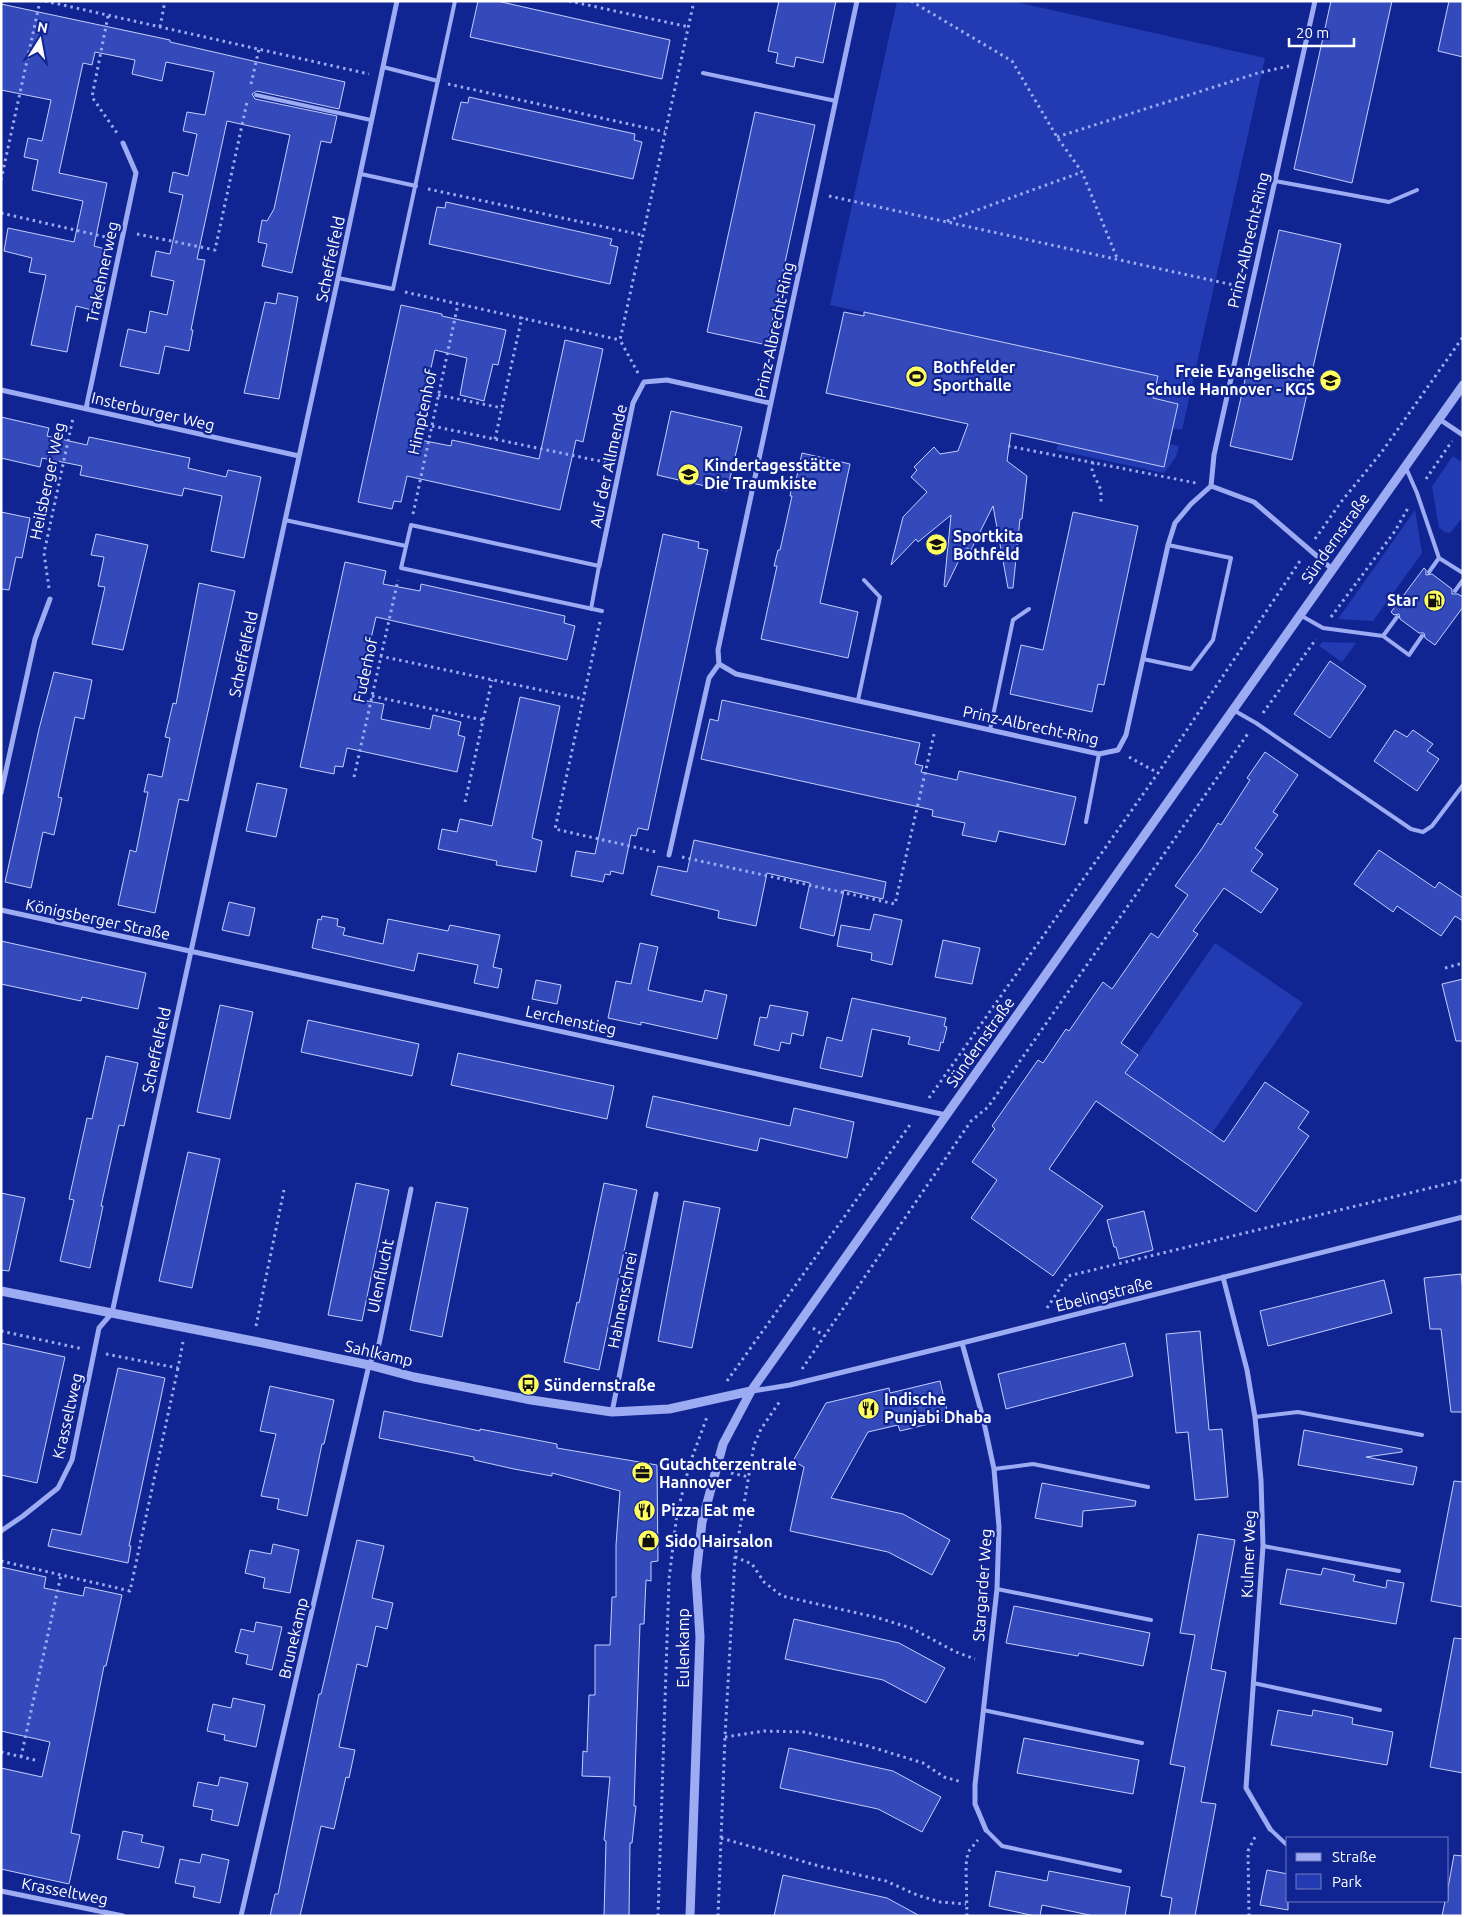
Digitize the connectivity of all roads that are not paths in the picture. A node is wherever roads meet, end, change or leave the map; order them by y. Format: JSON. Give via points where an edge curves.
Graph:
{"nodes":[{"id":1,"x":397,"y":1,"type":"edge"},
{"id":2,"x":455,"y":1,"type":"edge"},
{"id":3,"x":857,"y":1,"type":"edge"},
{"id":4,"x":1315,"y":1,"type":"edge"},
{"id":5,"x":383,"y":67,"type":"junction"},
{"id":6,"x":703,"y":73,"type":"dead end"},
{"id":7,"x":438,"y":82,"type":"junction"},
{"id":8,"x":256,"y":94,"type":"dead end"},
{"id":9,"x":836,"y":100,"type":"junction"},
{"id":10,"x":372,"y":120,"type":"junction"},
{"id":11,"x":122,"y":142,"type":"road end"},
{"id":12,"x":361,"y":174,"type":"junction"},
{"id":13,"x":1275,"y":181,"type":"junction"},
{"id":14,"x":416,"y":186,"type":"junction"},
{"id":15,"x":1417,"y":190,"type":"dead end"},
{"id":16,"x":338,"y":278,"type":"junction"},
{"id":17,"x":1463,"y":385,"type":"edge"},
{"id":18,"x":1,"y":390,"type":"edge"},
{"id":19,"x":770,"y":403,"type":"junction"},
{"id":20,"x":86,"y":409,"type":"junction"},
{"id":21,"x":1439,"y":418,"type":"junction"},
{"id":22,"x":1460,"y":433,"type":"edge"},
{"id":23,"x":299,"y":456,"type":"junction"},
{"id":24,"x":1405,"y":466,"type":"junction"},
{"id":25,"x":1211,"y":486,"type":"junction"},
{"id":26,"x":285,"y":520,"type":"junction"},
{"id":27,"x":1168,"y":545,"type":"junction"},
{"id":28,"x":406,"y":546,"type":"junction"},
{"id":29,"x":1439,"y":558,"type":"junction"},
{"id":30,"x":599,"y":566,"type":"junction"},
{"id":31,"x":1332,"y":569,"type":"junction"},
{"id":32,"x":1429,"y":572,"type":"dead end"},
{"id":33,"x":1463,"y":573,"type":"edge"},
{"id":34,"x":864,"y":580,"type":"dead end"},
{"id":35,"x":1463,"y":580,"type":"edge"},
{"id":36,"x":1455,"y":591,"type":"dead end"},
{"id":37,"x":50,"y":599,"type":"road end"},
{"id":38,"x":591,"y":609,"type":"junction"},
{"id":39,"x":1030,"y":609,"type":"dead end"},
{"id":40,"x":602,"y":611,"type":"road end"},
{"id":41,"x":1300,"y":614,"type":"junction"},
{"id":42,"x":1397,"y":617,"type":"dead end"},
{"id":43,"x":1383,"y":636,"type":"junction"},
{"id":44,"x":1422,"y":636,"type":"dead end"},
{"id":45,"x":1144,"y":660,"type":"junction"},
{"id":46,"x":719,"y":664,"type":"junction"},
{"id":47,"x":858,"y":700,"type":"junction"},
{"id":48,"x":1233,"y":710,"type":"junction"},
{"id":49,"x":990,"y":730,"type":"junction"},
{"id":50,"x":1099,"y":754,"type":"junction"},
{"id":51,"x":1463,"y":785,"type":"edge"},
{"id":52,"x":1,"y":793,"type":"edge"},
{"id":53,"x":1086,"y":822,"type":"dead end"},
{"id":54,"x":669,"y":854,"type":"road end"},
{"id":55,"x":1,"y":910,"type":"edge"},
{"id":56,"x":190,"y":951,"type":"junction"},
{"id":57,"x":948,"y":1115,"type":"junction"},
{"id":58,"x":411,"y":1189,"type":"dead end"},
{"id":59,"x":656,"y":1194,"type":"dead end"},
{"id":60,"x":1463,"y":1217,"type":"edge"},
{"id":61,"x":1223,"y":1277,"type":"junction"},
{"id":62,"x":1,"y":1291,"type":"edge"},
{"id":63,"x":112,"y":1313,"type":"junction"},
{"id":64,"x":962,"y":1343,"type":"junction"},
{"id":65,"x":368,"y":1365,"type":"junction"},
{"id":66,"x":751,"y":1391,"type":"junction"},
{"id":67,"x":612,"y":1412,"type":"junction"},
{"id":68,"x":1255,"y":1417,"type":"junction"},
{"id":69,"x":1422,"y":1435,"type":"dead end"},
{"id":70,"x":994,"y":1469,"type":"junction"},
{"id":71,"x":1148,"y":1487,"type":"dead end"},
{"id":72,"x":1,"y":1531,"type":"edge"},
{"id":73,"x":1263,"y":1546,"type":"junction"},
{"id":74,"x":1399,"y":1571,"type":"dead end"},
{"id":75,"x":997,"y":1589,"type":"junction"},
{"id":76,"x":1151,"y":1620,"type":"dead end"},
{"id":77,"x":1253,"y":1683,"type":"junction"},
{"id":78,"x":983,"y":1710,"type":"junction"},
{"id":79,"x":1380,"y":1710,"type":"dead end"},
{"id":80,"x":1142,"y":1743,"type":"dead end"},
{"id":81,"x":986,"y":1830,"type":"joint"},
{"id":82,"x":1270,"y":1830,"type":"joint"},
{"id":83,"x":1286,"y":1844,"type":"edge"},
{"id":84,"x":1120,"y":1871,"type":"dead end"},
{"id":85,"x":1,"y":1891,"type":"edge"},
{"id":86,"x":123,"y":1916,"type":"edge"},
{"id":87,"x":241,"y":1916,"type":"edge"},
{"id":88,"x":690,"y":1916,"type":"edge"}],
"edges":[{"from":1,"to":5,"type":"street","name":"Scheffelfeld"},
{"from":2,"to":7,"type":"lane"},
{"from":3,"to":9,"type":"street","name":"Prinz-Albrecht-Ring"},
{"from":4,"to":13,"type":"street","name":"Prinz-Albrecht-Ring"},
{"from":5,"to":7,"type":"lane"},
{"from":5,"to":10,"type":"street","name":"Scheffelfeld"},
{"from":6,"to":9,"type":"lane"},
{"from":7,"to":14,"type":"lane"},
{"from":8,"to":10,"type":"lane"},
{"from":9,"to":19,"type":"street","name":"Prinz-Albrecht-Ring"},
{"from":10,"to":12,"type":"street","name":"Scheffelfeld"},
{"from":11,"to":20,"type":"street","name":"Trakehnerweg","via":[[136,173]]},
{"from":12,"to":14,"type":"lane"},
{"from":12,"to":16,"type":"street","name":"Scheffelfeld"},
{"from":13,"to":15,"type":"lane","via":[[1389,202]]},
{"from":13,"to":25,"type":"street","name":"Prinz-Albrecht-Ring","via":[[1214,455]]},
{"from":14,"to":16,"type":"lane","via":[[393,289]]},
{"from":16,"to":23,"type":"street","name":"Scheffelfeld"},
{"from":17,"to":21,"type":"street","name":"Sündernstraße"},
{"from":18,"to":20,"type":"street","name":"Insterburger Weg"},
{"from":19,"to":30,"type":"street","name":"Auf der Allmende","via":[[667,380],[644,382],[633,403]]},
{"from":19,"to":46,"type":"street","name":"Prinz-Albrecht-Ring","via":[[718,650]]},
{"from":20,"to":23,"type":"street","name":"Insterburger Weg"},
{"from":21,"to":22,"type":"street"},
{"from":21,"to":24,"type":"street","name":"Sündernstraße"},
{"from":23,"to":26,"type":"street","name":"Scheffelfeld"},
{"from":24,"to":29,"type":"lane"},
{"from":24,"to":31,"type":"street","name":"Sündernstraße"},
{"from":25,"to":27,"type":"street","name":"Prinz-Albrecht-Ring","via":[[1174,523]]},
{"from":25,"to":31,"type":"street","via":[[1254,502]]},
{"from":26,"to":28,"type":"lane"},
{"from":26,"to":56,"type":"street","name":"Scheffelfeld"},
{"from":27,"to":45,"type":"street","name":"Prinz-Albrecht-Ring"},
{"from":27,"to":45,"type":"lane","via":[[1231,558],[1213,640],[1191,669]]},
{"from":28,"to":30,"type":"lane","via":[[411,524]]},
{"from":28,"to":38,"type":"lane","via":[[401,568]]},
{"from":29,"to":32,"type":"lane"},
{"from":29,"to":33,"type":"lane"},
{"from":30,"to":38,"type":"lane","name":"Auf der Allmende"},
{"from":31,"to":41,"type":"street","name":"Sündernstraße"},
{"from":34,"to":47,"type":"lane","via":[[880,597]]},
{"from":35,"to":36,"type":"lane"},
{"from":37,"to":52,"type":"street","via":[[34,639]]},
{"from":38,"to":40,"type":"lane"},
{"from":39,"to":49,"type":"lane","via":[[1013,620]]},
{"from":41,"to":43,"type":"lane","via":[[1323,628]]},
{"from":41,"to":48,"type":"street","name":"Sündernstraße"},
{"from":42,"to":43,"type":"lane"},
{"from":43,"to":44,"type":"lane","via":[[1409,655]]},
{"from":45,"to":50,"type":"street","name":"Prinz-Albrecht-Ring","via":[[1126,735],[1118,750]]},
{"from":46,"to":47,"type":"street","name":"Prinz-Albrecht-Ring","via":[[736,674]]},
{"from":46,"to":54,"type":"street","name":"Prinz-Albrecht-Ring","via":[[709,678]]},
{"from":47,"to":49,"type":"street","name":"Prinz-Albrecht-Ring"},
{"from":48,"to":51,"type":"lane","via":[[1256,722],[1411,829],[1423,832],[1432,826]]},
{"from":48,"to":57,"type":"street","name":"Sündernstraße"},
{"from":49,"to":50,"type":"street","name":"Prinz-Albrecht-Ring"},
{"from":50,"to":53,"type":"lane"},
{"from":55,"to":56,"type":"street","name":"Königsberger Straße"},
{"from":56,"to":57,"type":"street","name":"Lerchenstieg"},
{"from":56,"to":63,"type":"street","name":"Scheffelfeld"},
{"from":57,"to":66,"type":"street","name":"Sündernstraße"},
{"from":58,"to":65,"type":"street","name":"Ulenflucht","via":[[379,1344]]},
{"from":59,"to":67,"type":"street","name":"Hahnenschrei"},
{"from":60,"to":61,"type":"street","name":"Ebelingstraße"},
{"from":61,"to":64,"type":"street","name":"Ebelingstraße"},
{"from":61,"to":68,"type":"street","name":"Kulmer Weg","via":[[1247,1370]]},
{"from":62,"to":63,"type":"street","name":"Sahlkamp"},
{"from":63,"to":65,"type":"street","name":"Sahlkamp"},
{"from":63,"to":72,"type":"street","name":"Krasseltweg","via":[[99,1328],[72,1460],[58,1488]]},
{"from":64,"to":66,"type":"street","name":"Ebelingstraße","via":[[790,1385]]},
{"from":64,"to":70,"type":"street","name":"Stargarder Weg"},
{"from":65,"to":67,"type":"street","name":"Sahlkamp","via":[[531,1400]]},
{"from":65,"to":87,"type":"street","name":"Brunekamp"},
{"from":66,"to":67,"type":"street","name":"Sahlkamp","via":[[669,1409]]},
{"from":66,"to":88,"type":"street","name":"Eulenkamp","via":[[723,1444],[702,1522],[696,1576],[700,1637]]},
{"from":68,"to":69,"type":"lane","via":[[1298,1412]]},
{"from":68,"to":73,"type":"street","name":"Kulmer Weg"},
{"from":70,"to":71,"type":"lane","via":[[1033,1464]]},
{"from":70,"to":75,"type":"street","name":"Stargarder Weg","via":[[999,1527]]},
{"from":73,"to":74,"type":"lane"},
{"from":73,"to":77,"type":"street","name":"Kulmer Weg"},
{"from":75,"to":76,"type":"lane"},
{"from":75,"to":78,"type":"street","name":"Stargarder Weg"},
{"from":77,"to":79,"type":"lane"},
{"from":77,"to":82,"type":"street","name":"Kulmer Weg","via":[[1246,1788]]},
{"from":78,"to":80,"type":"lane"},
{"from":78,"to":81,"type":"street","name":"Stargarder Weg","via":[[974,1804]]},
{"from":81,"to":84,"type":"lane","via":[[1002,1846]]},
{"from":82,"to":83,"type":"lane"},
{"from":85,"to":86,"type":"street","name":"Krasseltweg"}]}
